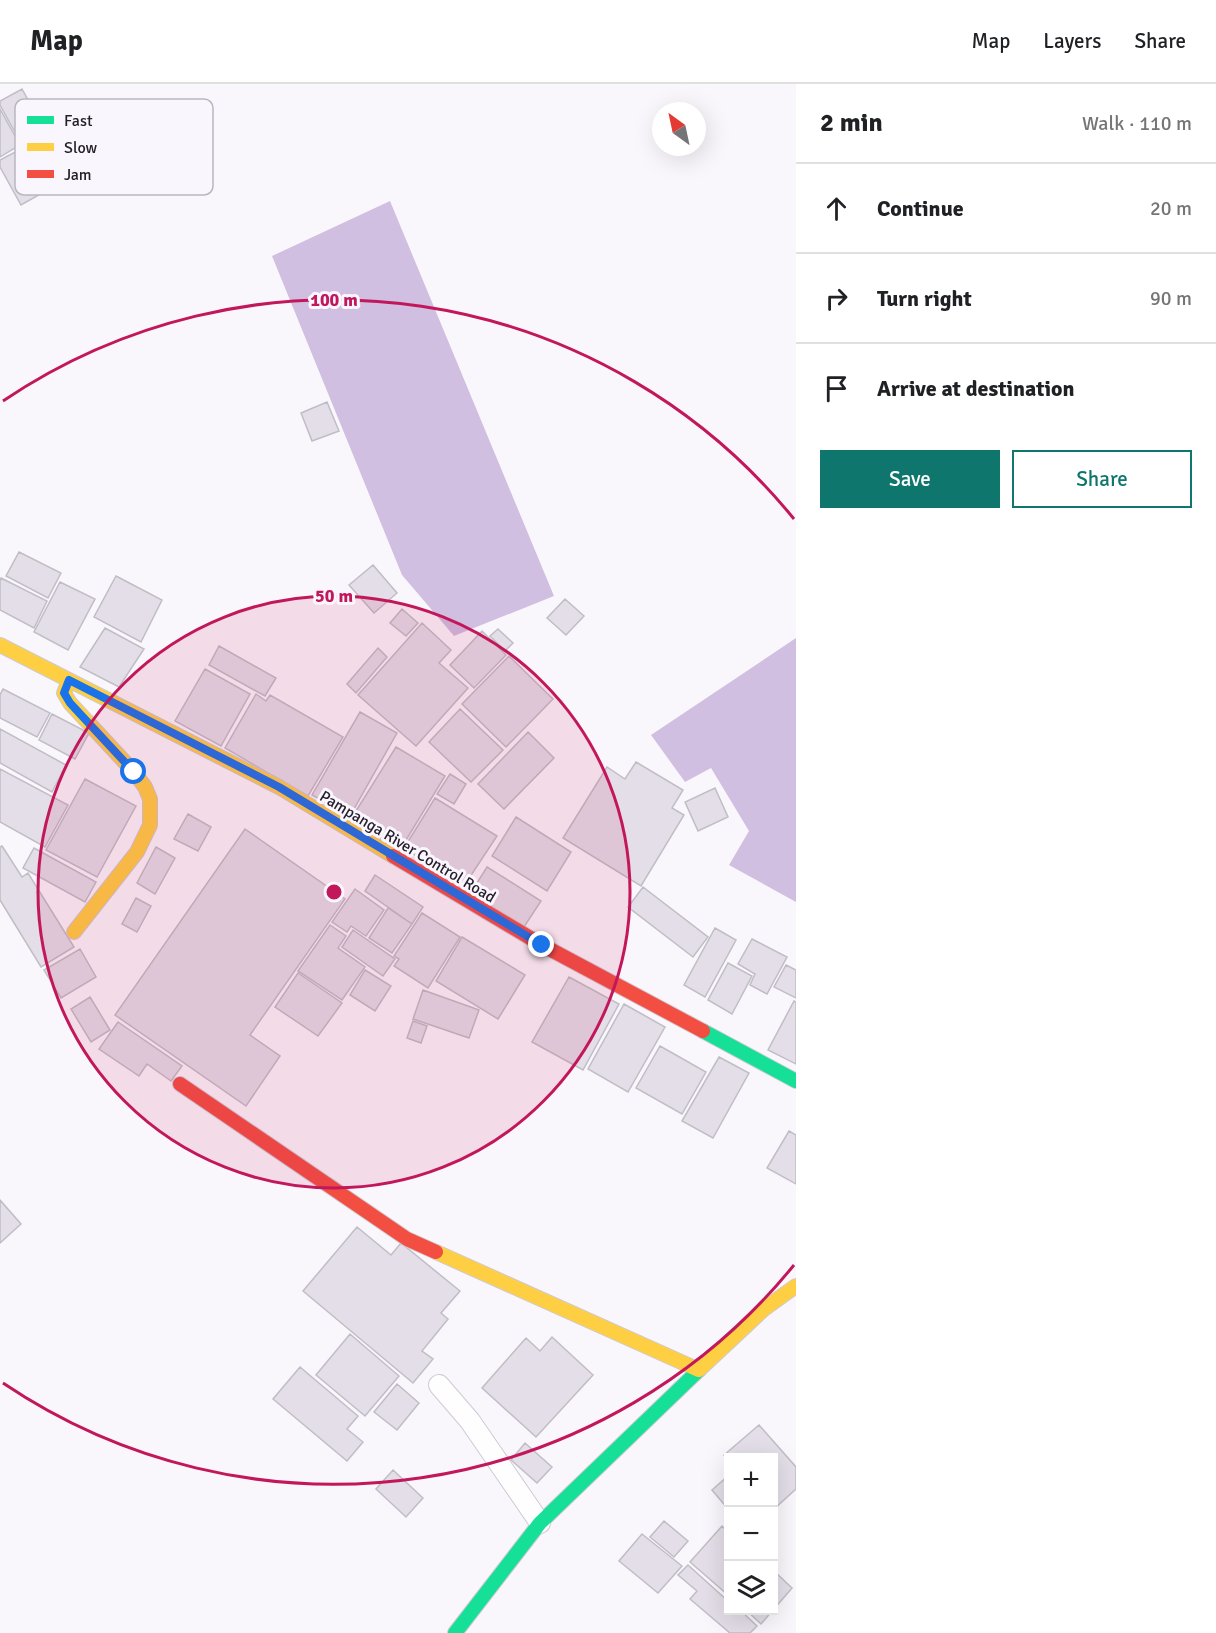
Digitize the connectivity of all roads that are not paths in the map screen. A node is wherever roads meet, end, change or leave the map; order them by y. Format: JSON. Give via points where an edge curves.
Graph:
{"nodes":[{"id":1,"x":0,"y":645,"type":"edge"},
{"id":2,"x":69,"y":680,"type":"junction"},
{"id":3,"x":74,"y":932,"type":"dead end"},
{"id":4,"x":796,"y":1081,"type":"edge"},
{"id":5,"x":180,"y":1084,"type":"dead end"},
{"id":6,"x":796,"y":1286,"type":"edge"},
{"id":7,"x":699,"y":1370,"type":"junction"},
{"id":8,"x":439,"y":1384,"type":"dead end"},
{"id":9,"x":540,"y":1523,"type":"junction"},
{"id":10,"x":455,"y":1633,"type":"edge"}],
"edges":[{"from":1,"to":2,"type":"street","name":"Pampanga River Control Road"},
{"from":2,"to":3,"type":"street","via":[[64,693],[70,703],[134,772],[150,799],[150,825],[137,852]]},
{"from":2,"to":4,"type":"street","name":"Pampanga River Control Road","via":[[279,787],[542,945]]},
{"from":5,"to":7,"type":"street","via":[[407,1239]]},
{"from":6,"to":7,"type":"street","via":[[764,1309]]},
{"from":7,"to":9,"type":"street"},
{"from":8,"to":9,"type":"lane","via":[[470,1421]]},
{"from":9,"to":10,"type":"street"}]}
